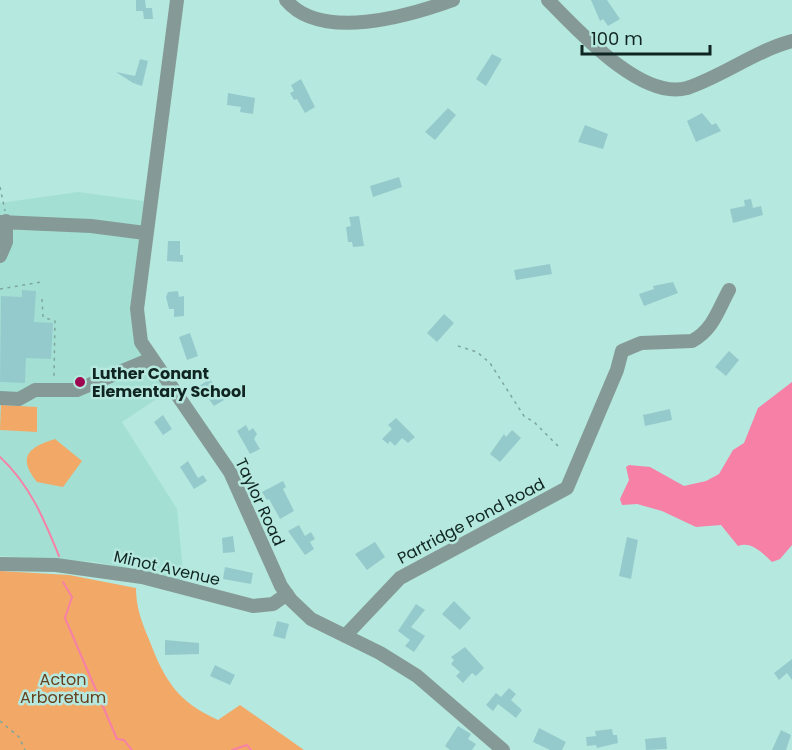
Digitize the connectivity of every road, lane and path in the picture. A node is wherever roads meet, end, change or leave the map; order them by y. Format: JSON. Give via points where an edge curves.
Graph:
{"nodes":[{"id":1,"x":177,"y":0,"type":"edge"},
{"id":2,"x":286,"y":0,"type":"edge"},
{"id":3,"x":453,"y":0,"type":"edge"},
{"id":4,"x":548,"y":0,"type":"edge"},
{"id":5,"x":792,"y":41,"type":"edge"},
{"id":6,"x":0,"y":187,"type":"edge"},
{"id":7,"x":3,"y":221,"type":"edge"},
{"id":8,"x":145,"y":233,"type":"junction"},
{"id":9,"x":0,"y":256,"type":"edge"},
{"id":10,"x":42,"y":282,"type":"dead end"},
{"id":11,"x":0,"y":289,"type":"edge"},
{"id":12,"x":729,"y":290,"type":"dead end"},
{"id":13,"x":42,"y":299,"type":"dead end"},
{"id":14,"x":458,"y":346,"type":"dead end"},
{"id":15,"x":151,"y":359,"type":"junction"},
{"id":16,"x":53,"y":390,"type":"junction"},
{"id":17,"x":0,"y":398,"type":"edge"},
{"id":18,"x":558,"y":446,"type":"dead end"},
{"id":19,"x":0,"y":564,"type":"edge"},
{"id":20,"x":286,"y":594,"type":"junction"},
{"id":21,"x":345,"y":636,"type":"junction"},
{"id":22,"x":0,"y":721,"type":"edge"},
{"id":23,"x":25,"y":750,"type":"edge"},
{"id":24,"x":503,"y":750,"type":"edge"}],
"edges":[{"from":1,"to":8,"type":"street","name":"Taylor Road"},
{"from":2,"to":3,"type":"street","via":[[306,16],[346,23],[400,15]]},
{"from":4,"to":5,"type":"street","via":[[610,59],[668,90],[697,83]]},
{"from":6,"to":7,"type":"path","via":[[5,202]]},
{"from":7,"to":8,"type":"street"},
{"from":7,"to":9,"type":"street","via":[[6,242]]},
{"from":8,"to":15,"type":"street","name":"Taylor Road","via":[[137,320],[141,342]]},
{"from":10,"to":11,"type":"path"},
{"from":12,"to":21,"type":"street","name":"Partridge Pond Road","via":[[714,321],[692,341],[641,343],[622,351],[567,488],[400,578]]},
{"from":13,"to":16,"type":"path","via":[[43,317],[55,321]]},
{"from":14,"to":18,"type":"path","via":[[477,352],[490,363],[524,416]]},
{"from":15,"to":16,"type":"street","via":[[77,390]]},
{"from":15,"to":20,"type":"street","name":"Taylor Road","via":[[230,472]]},
{"from":16,"to":17,"type":"street","via":[[35,390],[19,399]]},
{"from":19,"to":20,"type":"street","name":"Minot Avenue","via":[[133,575],[253,606],[273,604]]},
{"from":20,"to":21,"type":"street","name":"Taylor Road","via":[[311,618]]},
{"from":21,"to":24,"type":"street","name":"Taylor Road","via":[[417,676]]},
{"from":22,"to":23,"type":"path","via":[[20,737]]}]}
